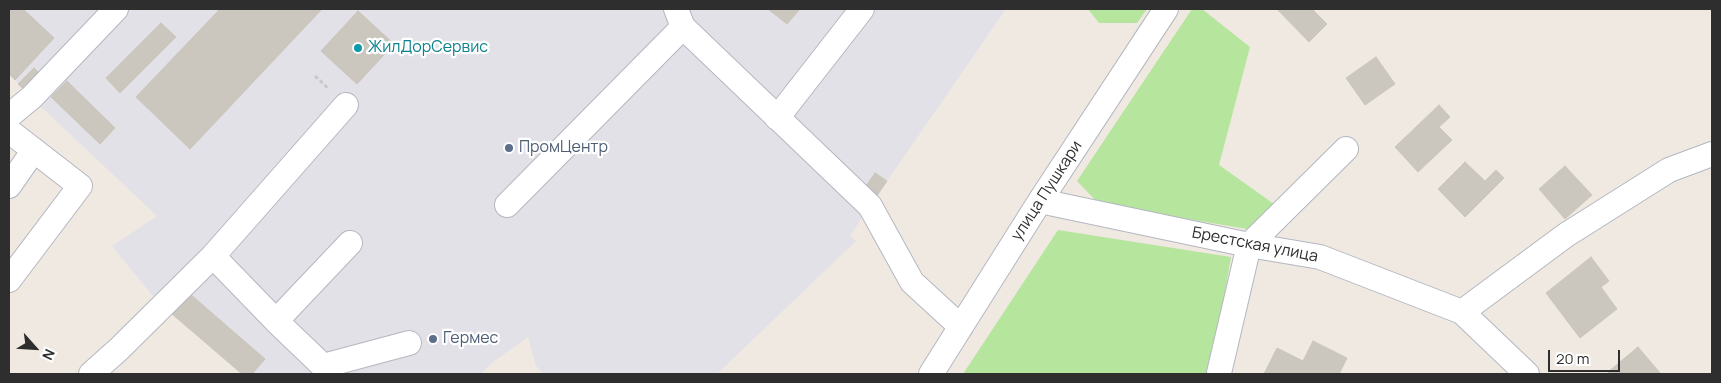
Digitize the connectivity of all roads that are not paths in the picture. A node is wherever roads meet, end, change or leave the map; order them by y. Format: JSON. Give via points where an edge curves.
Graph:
{"nodes":[{"id":1,"x":116,"y":9,"type":"edge"},
{"id":2,"x":862,"y":9,"type":"edge"},
{"id":3,"x":1166,"y":9,"type":"edge"},
{"id":4,"x":679,"y":18,"type":"edge"},
{"id":5,"x":346,"y":105,"type":"dead end"},
{"id":6,"x":9,"y":116,"type":"edge"},
{"id":7,"x":777,"y":118,"type":"junction"},
{"id":8,"x":9,"y":131,"type":"edge"},
{"id":9,"x":1346,"y":149,"type":"dead end"},
{"id":10,"x":34,"y":150,"type":"junction"},
{"id":11,"x":1712,"y":154,"type":"edge"},
{"id":12,"x":9,"y":186,"type":"edge"},
{"id":13,"x":1040,"y":201,"type":"junction"},
{"id":14,"x":506,"y":205,"type":"dead end"},
{"id":15,"x":350,"y":242,"type":"dead end"},
{"id":16,"x":1249,"y":245,"type":"junction"},
{"id":17,"x":213,"y":256,"type":"junction"},
{"id":18,"x":9,"y":280,"type":"edge"},
{"id":19,"x":1462,"y":312,"type":"junction"},
{"id":20,"x":276,"y":321,"type":"junction"},
{"id":21,"x":961,"y":328,"type":"junction"},
{"id":22,"x":409,"y":343,"type":"dead end"},
{"id":23,"x":1219,"y":372,"type":"dead end"},
{"id":24,"x":91,"y":374,"type":"edge"},
{"id":25,"x":931,"y":374,"type":"edge"},
{"id":26,"x":1527,"y":374,"type":"edge"}],
"edges":[{"from":1,"to":6,"type":"street","via":[[32,97]]},
{"from":2,"to":7,"type":"street"},
{"from":3,"to":13,"type":"street","name":"улица Пушкари"},
{"from":4,"to":7,"type":"street"},
{"from":4,"to":14,"type":"street"},
{"from":5,"to":17,"type":"street"},
{"from":7,"to":21,"type":"street","via":[[870,206],[912,282]]},
{"from":8,"to":10,"type":"street"},
{"from":9,"to":16,"type":"street"},
{"from":10,"to":12,"type":"street"},
{"from":10,"to":18,"type":"street","via":[[80,186]]},
{"from":11,"to":19,"type":"street","via":[[1670,170],[1566,235]]},
{"from":13,"to":16,"type":"street","name":"Брестская улица"},
{"from":13,"to":21,"type":"street","name":"улица Пушкари"},
{"from":15,"to":20,"type":"street"},
{"from":16,"to":19,"type":"street","name":"Брестская улица","via":[[1320,256]]},
{"from":16,"to":23,"type":"street"},
{"from":17,"to":20,"type":"street"},
{"from":17,"to":24,"type":"street"},
{"from":19,"to":26,"type":"street","name":"Брестская улица"},
{"from":20,"to":22,"type":"street","via":[[323,366]]},
{"from":21,"to":25,"type":"street","name":"улица Пушкари"}]}
